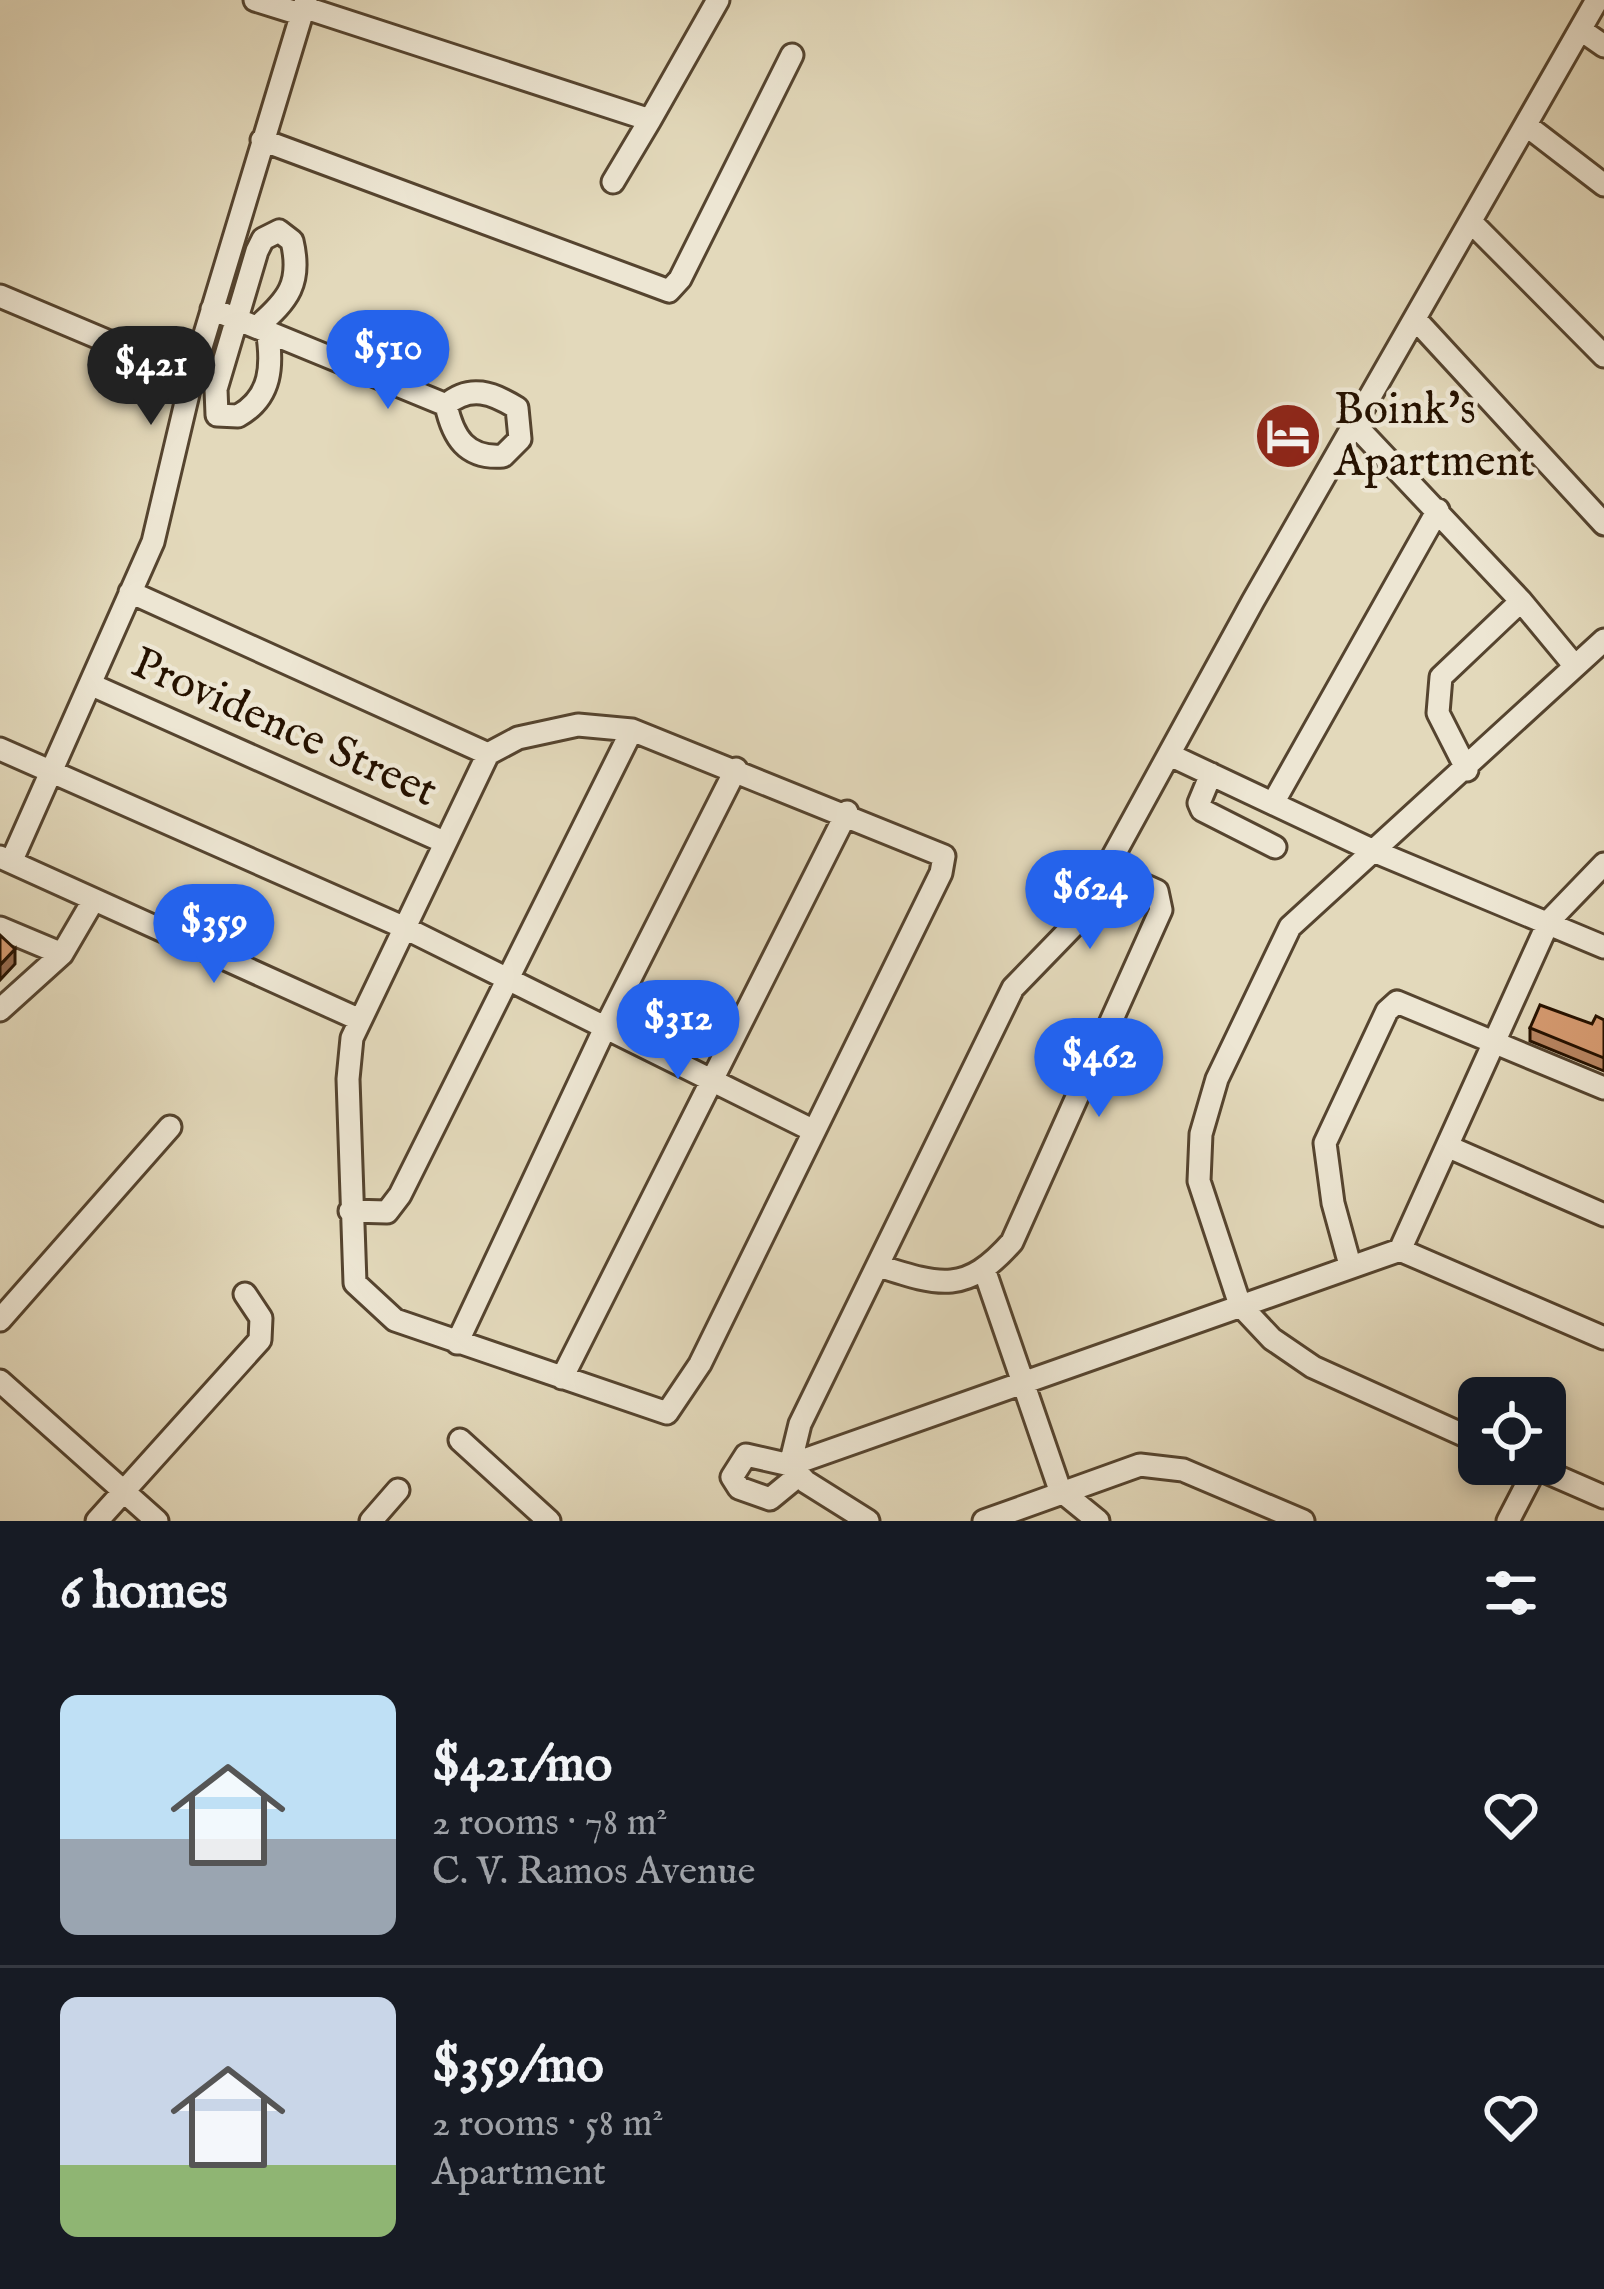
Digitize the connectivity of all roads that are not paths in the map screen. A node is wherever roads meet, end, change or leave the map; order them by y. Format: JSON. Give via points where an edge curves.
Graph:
{"nodes":[{"id":1,"x":255,"y":0,"type":"edge"},
{"id":2,"x":718,"y":0,"type":"edge"},
{"id":3,"x":1597,"y":0,"type":"edge"},
{"id":4,"x":303,"y":7,"type":"edge"},
{"id":5,"x":1581,"y":30,"type":"junction"},
{"id":6,"x":1604,"y":46,"type":"edge"},
{"id":7,"x":793,"y":55,"type":"dead end"},
{"id":8,"x":650,"y":120,"type":"junction"},
{"id":9,"x":1526,"y":125,"type":"junction"},
{"id":10,"x":262,"y":140,"type":"junction"},
{"id":11,"x":613,"y":182,"type":"dead end"},
{"id":12,"x":1604,"y":184,"type":"edge"},
{"id":13,"x":1471,"y":222,"type":"junction"},
{"id":14,"x":0,"y":296,"type":"edge"},
{"id":15,"x":212,"y":309,"type":"junction"},
{"id":16,"x":1417,"y":321,"type":"junction"},
{"id":17,"x":1604,"y":356,"type":"edge"},
{"id":18,"x":191,"y":377,"type":"junction"},
{"id":19,"x":446,"y":405,"type":"dead end"},
{"id":20,"x":1355,"y":426,"type":"junction"},
{"id":21,"x":1438,"y":510,"type":"junction"},
{"id":22,"x":1604,"y":524,"type":"edge"},
{"id":23,"x":130,"y":592,"type":"junction"},
{"id":24,"x":1521,"y":601,"type":"junction"},
{"id":25,"x":1604,"y":640,"type":"edge"},
{"id":26,"x":1574,"y":665,"type":"junction"},
{"id":27,"x":92,"y":685,"type":"junction"},
{"id":28,"x":632,"y":730,"type":"junction"},
{"id":29,"x":0,"y":749,"type":"edge"},
{"id":30,"x":488,"y":754,"type":"junction"},
{"id":31,"x":1170,"y":755,"type":"junction"},
{"id":32,"x":736,"y":769,"type":"junction"},
{"id":33,"x":1467,"y":770,"type":"junction"},
{"id":34,"x":51,"y":773,"type":"junction"},
{"id":35,"x":1211,"y":774,"type":"junction"},
{"id":36,"x":1273,"y":803,"type":"junction"},
{"id":37,"x":847,"y":812,"type":"junction"},
{"id":38,"x":444,"y":842,"type":"junction"},
{"id":39,"x":1275,"y":847,"type":"dead end"},
{"id":40,"x":1376,"y":852,"type":"junction"},
{"id":41,"x":6,"y":860,"type":"edge"},
{"id":42,"x":1604,"y":864,"type":"edge"},
{"id":43,"x":1106,"y":868,"type":"junction"},
{"id":44,"x":93,"y":901,"type":"junction"},
{"id":45,"x":1549,"y":921,"type":"junction"},
{"id":46,"x":403,"y":927,"type":"junction"},
{"id":47,"x":0,"y":928,"type":"edge"},
{"id":48,"x":1604,"y":947,"type":"edge"},
{"id":49,"x":62,"y":954,"type":"junction"},
{"id":50,"x":506,"y":978,"type":"junction"},
{"id":51,"x":0,"y":1010,"type":"edge"},
{"id":52,"x":358,"y":1019,"type":"junction"},
{"id":53,"x":605,"y":1028,"type":"junction"},
{"id":54,"x":1498,"y":1041,"type":"junction"},
{"id":55,"x":710,"y":1082,"type":"junction"},
{"id":56,"x":1604,"y":1088,"type":"edge"},
{"id":57,"x":170,"y":1127,"type":"dead end"},
{"id":58,"x":812,"y":1130,"type":"junction"},
{"id":59,"x":1449,"y":1147,"type":"junction"},
{"id":60,"x":350,"y":1211,"type":"junction"},
{"id":61,"x":1604,"y":1215,"type":"edge"},
{"id":62,"x":1400,"y":1250,"type":"junction"},
{"id":63,"x":1350,"y":1265,"type":"junction"},
{"id":64,"x":879,"y":1266,"type":"junction"},
{"id":65,"x":986,"y":1272,"type":"junction"},
{"id":66,"x":245,"y":1294,"type":"dead end"},
{"id":67,"x":1240,"y":1305,"type":"junction"},
{"id":68,"x":0,"y":1320,"type":"edge"},
{"id":69,"x":1604,"y":1338,"type":"edge"},
{"id":70,"x":457,"y":1342,"type":"junction"},
{"id":71,"x":562,"y":1378,"type":"junction"},
{"id":72,"x":0,"y":1381,"type":"edge"},
{"id":73,"x":1022,"y":1383,"type":"junction"},
{"id":74,"x":1458,"y":1433,"type":"edge"},
{"id":75,"x":460,"y":1440,"type":"dead end"},
{"id":76,"x":794,"y":1470,"type":"junction"},
{"id":77,"x":1566,"y":1481,"type":"edge"},
{"id":78,"x":1524,"y":1485,"type":"edge"},
{"id":79,"x":398,"y":1490,"type":"dead end"},
{"id":80,"x":1060,"y":1490,"type":"junction"},
{"id":81,"x":124,"y":1491,"type":"junction"},
{"id":82,"x":1604,"y":1497,"type":"edge"},
{"id":83,"x":97,"y":1521,"type":"edge"},
{"id":84,"x":157,"y":1521,"type":"edge"},
{"id":85,"x":370,"y":1521,"type":"edge"},
{"id":86,"x":549,"y":1521,"type":"edge"},
{"id":87,"x":868,"y":1521,"type":"edge"},
{"id":88,"x":984,"y":1521,"type":"edge"},
{"id":89,"x":1098,"y":1521,"type":"edge"},
{"id":90,"x":1303,"y":1521,"type":"edge"},
{"id":91,"x":1508,"y":1521,"type":"edge"}],
"edges":[{"from":1,"to":4,"type":"street"},
{"from":2,"to":8,"type":"street"},
{"from":3,"to":5,"type":"street"},
{"from":4,"to":8,"type":"street"},
{"from":4,"to":10,"type":"street"},
{"from":5,"to":6,"type":"street"},
{"from":5,"to":9,"type":"street"},
{"from":7,"to":10,"type":"street","via":[[669,291]]},
{"from":8,"to":11,"type":"street"},
{"from":9,"to":12,"type":"street"},
{"from":9,"to":13,"type":"street"},
{"from":10,"to":15,"type":"street"},
{"from":13,"to":16,"type":"street"},
{"from":13,"to":17,"type":"street"},
{"from":14,"to":18,"type":"street"},
{"from":15,"to":18,"type":"street"},
{"from":15,"to":19,"type":"street"},
{"from":16,"to":20,"type":"street"},
{"from":16,"to":22,"type":"street"},
{"from":18,"to":23,"type":"street","via":[[166,497]]},
{"from":20,"to":21,"type":"street"},
{"from":20,"to":31,"type":"street"},
{"from":21,"to":24,"type":"street"},
{"from":21,"to":36,"type":"street"},
{"from":23,"to":27,"type":"street"},
{"from":23,"to":30,"type":"street"},
{"from":24,"to":26,"type":"street"},
{"from":24,"to":33,"type":"street","via":[[1442,677],[1438,713]]},
{"from":25,"to":26,"type":"street"},
{"from":26,"to":33,"type":"street"},
{"from":27,"to":34,"type":"street"},
{"from":27,"to":38,"type":"street","name":"Providence Street"},
{"from":28,"to":30,"type":"street","via":[[555,729]]},
{"from":28,"to":32,"type":"street"},
{"from":28,"to":50,"type":"street"},
{"from":29,"to":34,"type":"street"},
{"from":30,"to":38,"type":"street"},
{"from":31,"to":35,"type":"street"},
{"from":31,"to":43,"type":"street"},
{"from":32,"to":37,"type":"street"},
{"from":32,"to":53,"type":"street"},
{"from":33,"to":40,"type":"street"},
{"from":34,"to":41,"type":"street"},
{"from":34,"to":46,"type":"street"},
{"from":35,"to":36,"type":"street"},
{"from":35,"to":39,"type":"street","via":[[1202,810]]},
{"from":36,"to":40,"type":"street"},
{"from":37,"to":55,"type":"street"},
{"from":37,"to":58,"type":"street","via":[[938,849],[944,864]]},
{"from":38,"to":46,"type":"street"},
{"from":40,"to":45,"type":"street"},
{"from":40,"to":67,"type":"street","via":[[1290,927],[1207,1106],[1198,1181]]},
{"from":41,"to":44,"type":"street"},
{"from":42,"to":45,"type":"street"},
{"from":43,"to":64,"type":"street","via":[[1066,937],[1013,988]]},
{"from":43,"to":65,"type":"street","via":[[1157,891],[1161,910],[1012,1242]]},
{"from":44,"to":49,"type":"street"},
{"from":44,"to":52,"type":"street"},
{"from":45,"to":48,"type":"street"},
{"from":45,"to":54,"type":"street"},
{"from":46,"to":50,"type":"street"},
{"from":46,"to":52,"type":"street"},
{"from":47,"to":49,"type":"street"},
{"from":49,"to":51,"type":"street"},
{"from":50,"to":53,"type":"street"},
{"from":50,"to":60,"type":"street","via":[[400,1195],[387,1212]]},
{"from":52,"to":60,"type":"street","via":[[348,1079]]},
{"from":53,"to":55,"type":"street"},
{"from":53,"to":70,"type":"street"},
{"from":54,"to":56,"type":"street"},
{"from":54,"to":59,"type":"street"},
{"from":54,"to":63,"type":"street","via":[[1409,1004],[1387,1011],[1325,1143]]},
{"from":55,"to":58,"type":"street"},
{"from":55,"to":71,"type":"street"},
{"from":57,"to":68,"type":"street"},
{"from":58,"to":71,"type":"street","via":[[676,1408],[659,1413]]},
{"from":59,"to":61,"type":"street"},
{"from":59,"to":62,"type":"street"},
{"from":60,"to":70,"type":"street","via":[[363,1296],[394,1320]]},
{"from":62,"to":63,"type":"street"},
{"from":62,"to":69,"type":"street"},
{"from":63,"to":67,"type":"street"},
{"from":64,"to":65,"type":"street","via":[[928,1282]]},
{"from":64,"to":76,"type":"street","via":[[800,1424]]},
{"from":65,"to":73,"type":"street"},
{"from":66,"to":81,"type":"street","via":[[261,1318],[260,1340]]},
{"from":67,"to":73,"type":"street"},
{"from":67,"to":74,"type":"street","via":[[1313,1367]]},
{"from":70,"to":71,"type":"street"},
{"from":72,"to":81,"type":"street"},
{"from":73,"to":76,"type":"street"},
{"from":73,"to":80,"type":"street"},
{"from":75,"to":86,"type":"street"},
{"from":76,"to":87,"type":"street"},
{"from":77,"to":82,"type":"street"},
{"from":78,"to":91,"type":"street"},
{"from":79,"to":85,"type":"street"},
{"from":80,"to":88,"type":"street"},
{"from":80,"to":89,"type":"street"},
{"from":80,"to":90,"type":"street","via":[[1163,1465]]},
{"from":81,"to":83,"type":"street"},
{"from":81,"to":84,"type":"street"}]}
